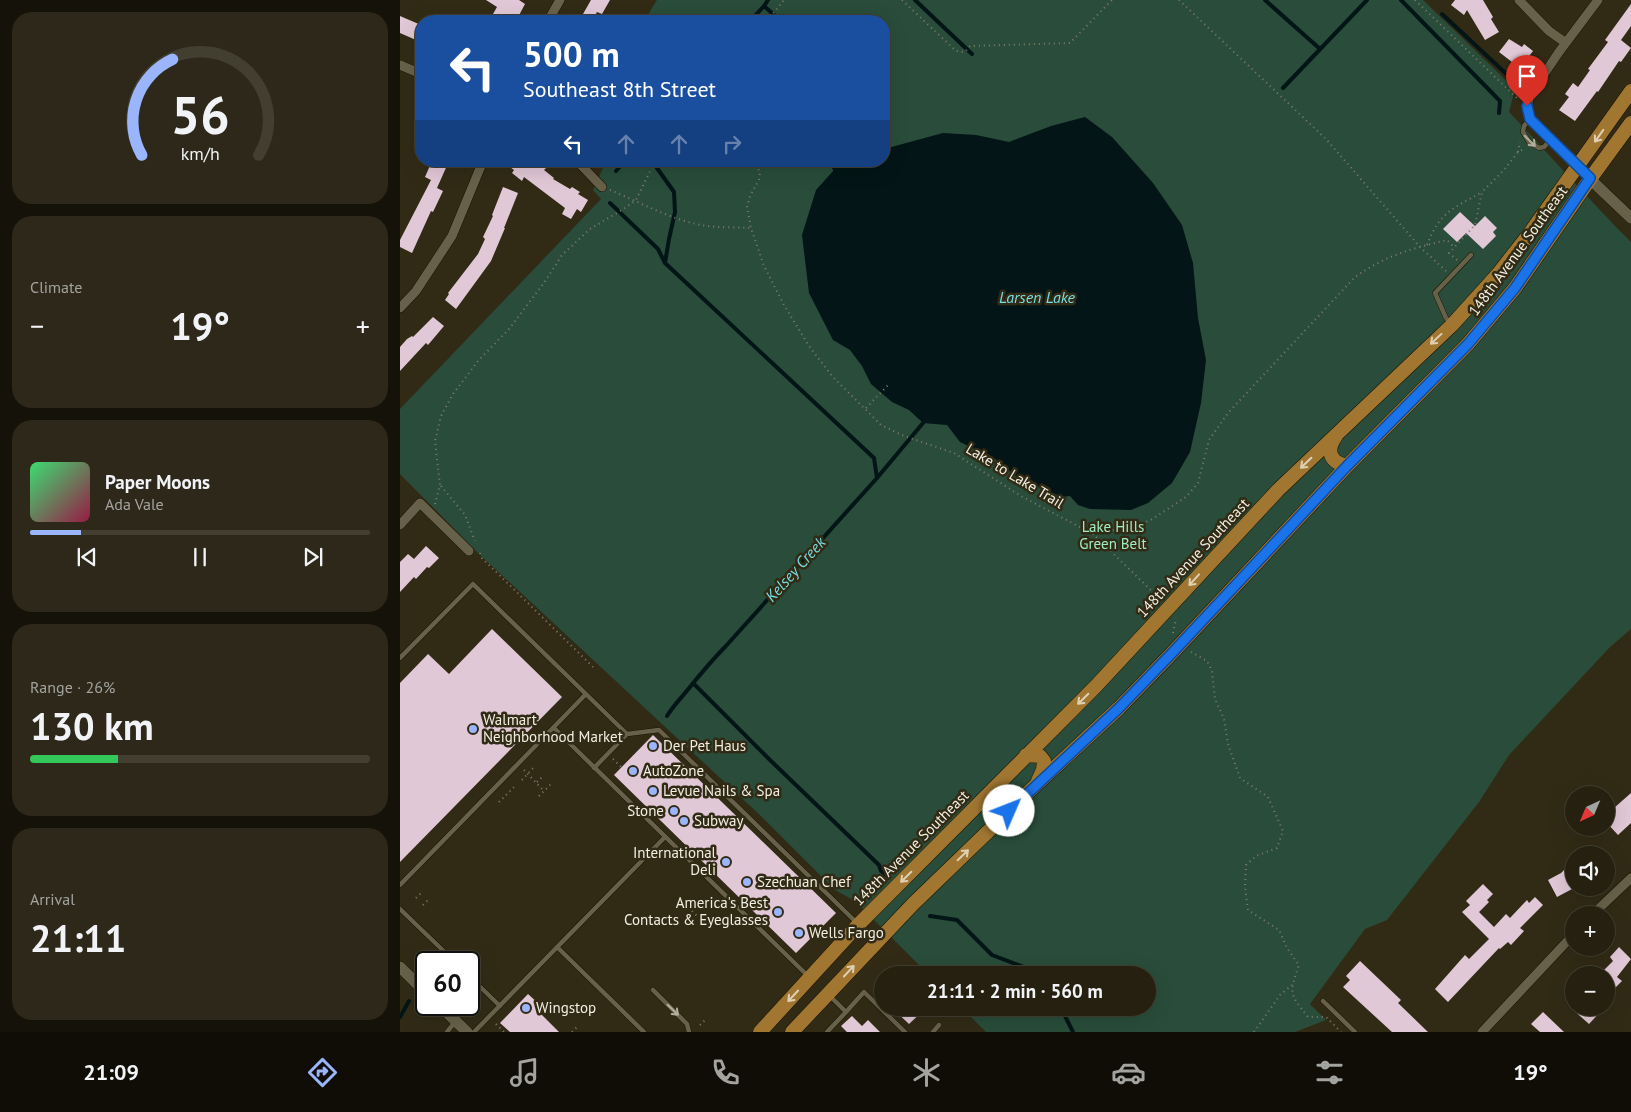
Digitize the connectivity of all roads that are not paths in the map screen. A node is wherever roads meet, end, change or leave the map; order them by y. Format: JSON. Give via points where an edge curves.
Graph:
{"nodes":[{"id":1,"x":560,"y":0,"type":"edge"},
{"id":2,"x":1519,"y":0,"type":"edge"},
{"id":3,"x":1598,"y":0,"type":"edge"},
{"id":4,"x":551,"y":15,"type":"edge"},
{"id":5,"x":1566,"y":43,"type":"junction"},
{"id":6,"x":400,"y":65,"type":"edge"},
{"id":7,"x":415,"y":71,"type":"edge"},
{"id":8,"x":1631,"y":91,"type":"edge"},
{"id":9,"x":1530,"y":119,"type":"junction"},
{"id":10,"x":1631,"y":122,"type":"edge"},
{"id":11,"x":1551,"y":140,"type":"junction"},
{"id":12,"x":1577,"y":166,"type":"junction"},
{"id":13,"x":481,"y":167,"type":"edge"},
{"id":14,"x":583,"y":167,"type":"edge"},
{"id":15,"x":1590,"y":178,"type":"junction"},
{"id":16,"x":602,"y":187,"type":"road end"},
{"id":17,"x":1631,"y":218,"type":"edge"},
{"id":18,"x":1471,"y":255,"type":"dead end"},
{"id":19,"x":400,"y":308,"type":"edge"},
{"id":20,"x":1452,"y":324,"type":"junction"},
{"id":21,"x":1344,"y":425,"type":"junction"},
{"id":22,"x":1347,"y":466,"type":"junction"},
{"id":23,"x":400,"y":525,"type":"edge"},
{"id":24,"x":474,"y":551,"type":"road end"},
{"id":25,"x":400,"y":658,"type":"edge"},
{"id":26,"x":586,"y":694,"type":"junction"},
{"id":27,"x":554,"y":728,"type":"junction"},
{"id":28,"x":627,"y":734,"type":"junction"},
{"id":29,"x":1026,"y":755,"type":"junction"},
{"id":30,"x":594,"y":768,"type":"junction"},
{"id":31,"x":1036,"y":784,"type":"junction"},
{"id":32,"x":665,"y":836,"type":"junction"},
{"id":33,"x":1631,"y":878,"type":"edge"},
{"id":34,"x":400,"y":885,"type":"edge"},
{"id":35,"x":1601,"y":906,"type":"edge"},
{"id":36,"x":400,"y":909,"type":"edge"},
{"id":37,"x":858,"y":925,"type":"junction"},
{"id":38,"x":1565,"y":944,"type":"edge"},
{"id":39,"x":557,"y":947,"type":"junction"},
{"id":40,"x":444,"y":951,"type":"edge"},
{"id":41,"x":400,"y":968,"type":"edge"},
{"id":42,"x":810,"y":978,"type":"junction"},
{"id":43,"x":415,"y":982,"type":"edge"},
{"id":44,"x":480,"y":987,"type":"edge"},
{"id":45,"x":652,"y":990,"type":"dead end"},
{"id":46,"x":828,"y":993,"type":"junction"},
{"id":47,"x":1323,"y":1001,"type":"dead end"},
{"id":48,"x":500,"y":1006,"type":"junction"},
{"id":49,"x":846,"y":1012,"type":"junction"},
{"id":50,"x":451,"y":1016,"type":"edge"},
{"id":51,"x":456,"y":1021,"type":"junction"},
{"id":52,"x":939,"y":1025,"type":"dead end"},
{"id":53,"x":446,"y":1032,"type":"edge"},
{"id":54,"x":467,"y":1032,"type":"edge"},
{"id":55,"x":474,"y":1032,"type":"edge"},
{"id":56,"x":644,"y":1032,"type":"edge"},
{"id":57,"x":689,"y":1032,"type":"edge"},
{"id":58,"x":760,"y":1032,"type":"edge"},
{"id":59,"x":792,"y":1032,"type":"edge"},
{"id":60,"x":827,"y":1032,"type":"edge"},
{"id":61,"x":905,"y":1032,"type":"edge"},
{"id":62,"x":933,"y":1032,"type":"edge"},
{"id":63,"x":1355,"y":1032,"type":"edge"},
{"id":64,"x":1482,"y":1032,"type":"edge"}],
"edges":[{"from":1,"to":4,"type":"street"},
{"from":2,"to":5,"type":"street","via":[[1549,31]]},
{"from":3,"to":5,"type":"street"},
{"from":5,"to":9,"type":"street","via":[[1530,96],[1527,106]]},
{"from":6,"to":7,"type":"street"},
{"from":8,"to":12,"type":"main road","name":"148th Avenue Southeast","one_way":true},
{"from":9,"to":11,"type":"street"},
{"from":9,"to":11,"type":"lane","one_way":true,"via":[[1523,132],[1529,142],[1539,148]]},
{"from":10,"to":15,"type":"main road","name":"148th Avenue Southeast"},
{"from":11,"to":12,"type":"street"},
{"from":12,"to":15,"type":"street"},
{"from":12,"to":20,"type":"main road","name":"148th Avenue Southeast","via":[[1528,237]]},
{"from":13,"to":19,"type":"street","via":[[452,236],[435,265]]},
{"from":14,"to":16,"type":"street"},
{"from":15,"to":17,"type":"street"},
{"from":15,"to":22,"type":"main road","name":"148th Avenue Southeast","via":[[1492,317]]},
{"from":18,"to":20,"type":"lane","via":[[1435,293]]},
{"from":20,"to":21,"type":"main road","name":"148th Avenue Southeast","one_way":true},
{"from":21,"to":22,"type":"main road","via":[[1330,447],[1334,460]]},
{"from":21,"to":29,"type":"main road","name":"148th Avenue Southeast","one_way":true,"via":[[1278,490],[1096,686]]},
{"from":22,"to":31,"type":"main road","name":"148th Avenue Southeast","via":[[1119,708]]},
{"from":23,"to":24,"type":"street","via":[[420,504]]},
{"from":25,"to":26,"type":"lane","via":[[473,584]]},
{"from":26,"to":27,"type":"lane"},
{"from":26,"to":28,"type":"lane"},
{"from":27,"to":30,"type":"lane"},
{"from":27,"to":34,"type":"lane"},
{"from":28,"to":30,"type":"lane"},
{"from":28,"to":37,"type":"lane","via":[[659,730]]},
{"from":29,"to":31,"type":"main road","via":[[1040,756],[1044,762]]},
{"from":29,"to":37,"type":"main road","name":"148th Avenue Southeast","one_way":true},
{"from":30,"to":32,"type":"lane"},
{"from":46,"to":31,"type":"main road","name":"148th Avenue Southeast","one_way":true,"via":[[912,904]]},
{"from":32,"to":39,"type":"lane"},
{"from":32,"to":42,"type":"lane"},
{"from":33,"to":35,"type":"street"},
{"from":36,"to":40,"type":"lane"},
{"from":37,"to":42,"type":"main road","name":"148th Avenue Southeast"},
{"from":38,"to":64,"type":"street"},
{"from":39,"to":48,"type":"lane"},
{"from":39,"to":56,"type":"lane"},
{"from":41,"to":43,"type":"street"},
{"from":42,"to":58,"type":"main road","name":"148th Avenue Southeast","one_way":true},
{"from":44,"to":48,"type":"lane"},
{"from":45,"to":57,"type":"lane","one_way":true,"via":[[687,1024]]},
{"from":46,"to":49,"type":"lane"},
{"from":46,"to":59,"type":"main road","name":"148th Avenue Southeast"},
{"from":47,"to":63,"type":"lane"},
{"from":48,"to":55,"type":"lane"},
{"from":49,"to":60,"type":"lane"},
{"from":49,"to":61,"type":"lane","via":[[864,992]]},
{"from":50,"to":51,"type":"street"},
{"from":51,"to":53,"type":"lane"},
{"from":51,"to":54,"type":"street"},
{"from":52,"to":62,"type":"lane"}]}
